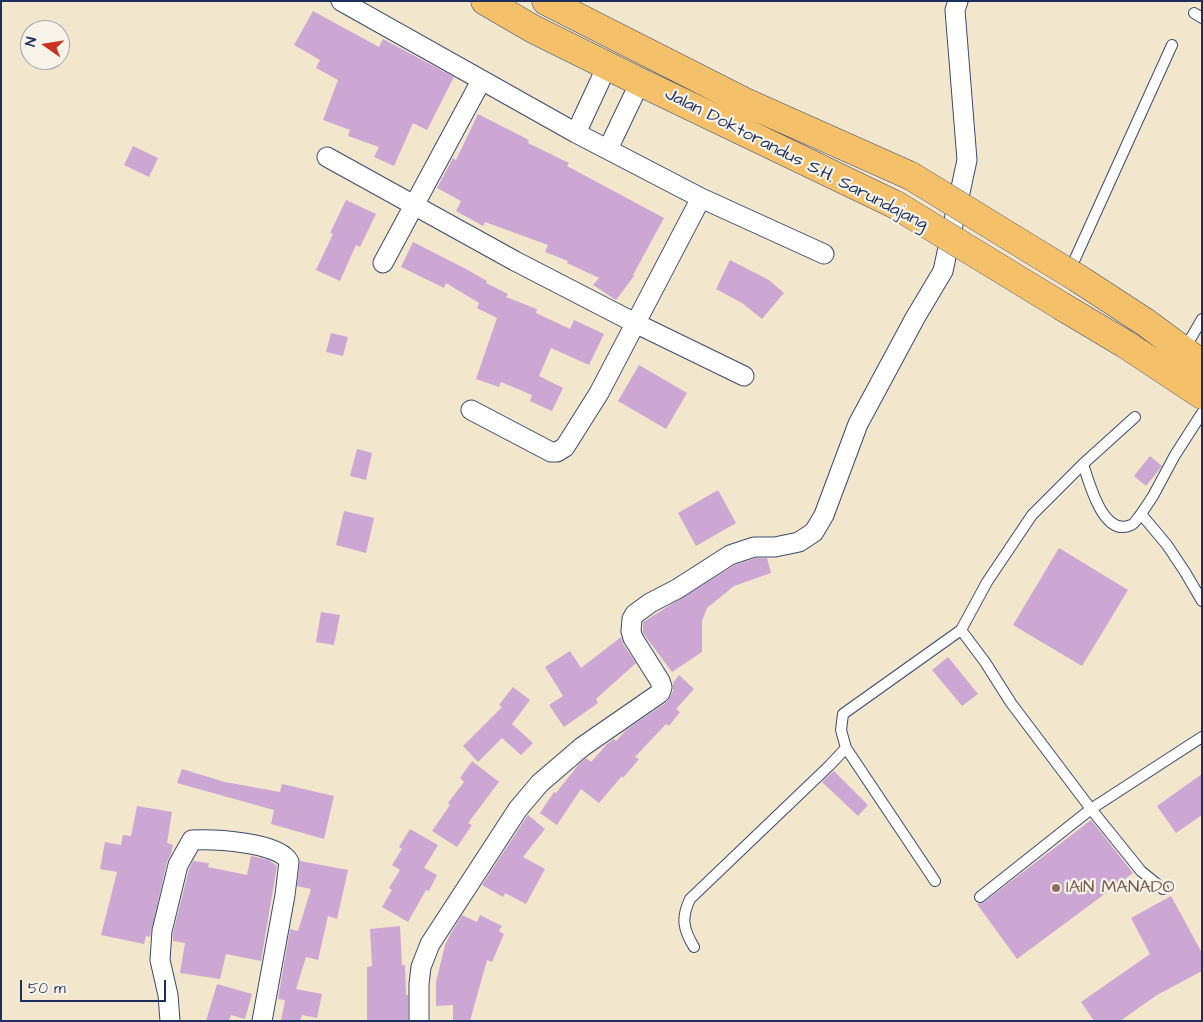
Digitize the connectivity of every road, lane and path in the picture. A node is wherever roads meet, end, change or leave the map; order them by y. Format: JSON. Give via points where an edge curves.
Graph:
{"nodes":[{"id":1,"x":341,"y":1,"type":"edge"},
{"id":2,"x":485,"y":1,"type":"edge"},
{"id":3,"x":546,"y":1,"type":"edge"},
{"id":4,"x":958,"y":1,"type":"edge"},
{"id":5,"x":1172,"y":45,"type":"dead end"},
{"id":6,"x":607,"y":66,"type":"junction"},
{"id":7,"x":481,"y":81,"type":"junction"},
{"id":8,"x":640,"y":82,"type":"junction"},
{"id":9,"x":576,"y":133,"type":"junction"},
{"id":10,"x":608,"y":150,"type":"junction"},
{"id":11,"x":327,"y":157,"type":"dead end"},
{"id":12,"x":700,"y":198,"type":"junction"},
{"id":13,"x":413,"y":205,"type":"junction"},
{"id":14,"x":824,"y":254,"type":"dead end"},
{"id":15,"x":383,"y":263,"type":"dead end"},
{"id":16,"x":1074,"y":276,"type":"junction"},
{"id":17,"x":1202,"y":319,"type":"edge"},
{"id":18,"x":634,"y":323,"type":"junction"},
{"id":19,"x":1192,"y":358,"type":"edge"},
{"id":20,"x":744,"y":376,"type":"dead end"},
{"id":21,"x":1202,"y":395,"type":"edge"},
{"id":22,"x":471,"y":410,"type":"dead end"},
{"id":23,"x":1202,"y":413,"type":"edge"},
{"id":24,"x":1135,"y":417,"type":"dead end"},
{"id":25,"x":1083,"y":464,"type":"junction"},
{"id":26,"x":1141,"y":514,"type":"junction"},
{"id":27,"x":1202,"y":601,"type":"edge"},
{"id":28,"x":962,"y":630,"type":"junction"},
{"id":29,"x":1202,"y":737,"type":"edge"},
{"id":30,"x":846,"y":748,"type":"junction"},
{"id":31,"x":1091,"y":809,"type":"junction"},
{"id":32,"x":935,"y":881,"type":"dead end"},
{"id":33,"x":1162,"y":889,"type":"dead end"},
{"id":34,"x":980,"y":897,"type":"dead end"},
{"id":35,"x":694,"y":947,"type":"dead end"},
{"id":36,"x":170,"y":1021,"type":"edge"},
{"id":37,"x":262,"y":1021,"type":"edge"},
{"id":38,"x":419,"y":1021,"type":"edge"}],
"edges":[{"from":1,"to":7,"type":"street"},
{"from":2,"to":6,"type":"highway","name":"Jalan Doktorandus S.H. Sarundajang"},
{"from":3,"to":16,"type":"highway","name":"Jalan Doktorandus S.H. Sarundajang","bridge":true,"via":[[746,102],[911,176]]},
{"from":4,"to":38,"type":"street","via":[[955,10],[967,160],[943,271],[858,424],[824,515],[814,532],[799,542],[754,547],[730,555],[635,614],[631,631],[633,638],[660,681],[660,693],[555,769],[518,809],[430,944],[421,967]]},
{"from":5,"to":16,"type":"lane"},
{"from":6,"to":8,"type":"highway","name":"Jalan Doktorandus S.H. Sarundajang"},
{"from":6,"to":9,"type":"street"},
{"from":7,"to":9,"type":"street"},
{"from":7,"to":13,"type":"street"},
{"from":8,"to":10,"type":"street"},
{"from":8,"to":21,"type":"highway","name":"Jalan Doktorandus S.H. Sarundajang","bridge":true,"via":[[896,205],[1125,344]]},
{"from":9,"to":10,"type":"street"},
{"from":10,"to":12,"type":"street"},
{"from":11,"to":13,"type":"street"},
{"from":12,"to":14,"type":"street"},
{"from":12,"to":18,"type":"street"},
{"from":13,"to":15,"type":"street"},
{"from":13,"to":18,"type":"street"},
{"from":16,"to":19,"type":"highway","name":"Jalan Doktorandus S.H. Sarundajang","via":[[1145,322]]},
{"from":17,"to":19,"type":"lane"},
{"from":18,"to":20,"type":"street"},
{"from":18,"to":22,"type":"street","via":[[599,393],[560,451],[551,452]]},
{"from":23,"to":26,"type":"lane"},
{"from":24,"to":25,"type":"lane"},
{"from":25,"to":26,"type":"lane","via":[[1096,501],[1112,523],[1121,527],[1132,525]]},
{"from":25,"to":28,"type":"lane","via":[[1032,515],[987,582]]},
{"from":26,"to":27,"type":"lane","via":[[1167,545]]},
{"from":28,"to":30,"type":"lane","via":[[843,714],[841,730]]},
{"from":28,"to":31,"type":"lane","via":[[1011,703]]},
{"from":29,"to":31,"type":"lane"},
{"from":30,"to":32,"type":"lane"},
{"from":30,"to":35,"type":"lane","via":[[690,899],[684,927]]},
{"from":31,"to":33,"type":"lane","via":[[1141,871]]},
{"from":31,"to":34,"type":"lane"},
{"from":36,"to":37,"type":"street","via":[[160,960],[162,932],[178,865],[192,840],[204,839],[263,847],[282,854],[289,862]]}]}
